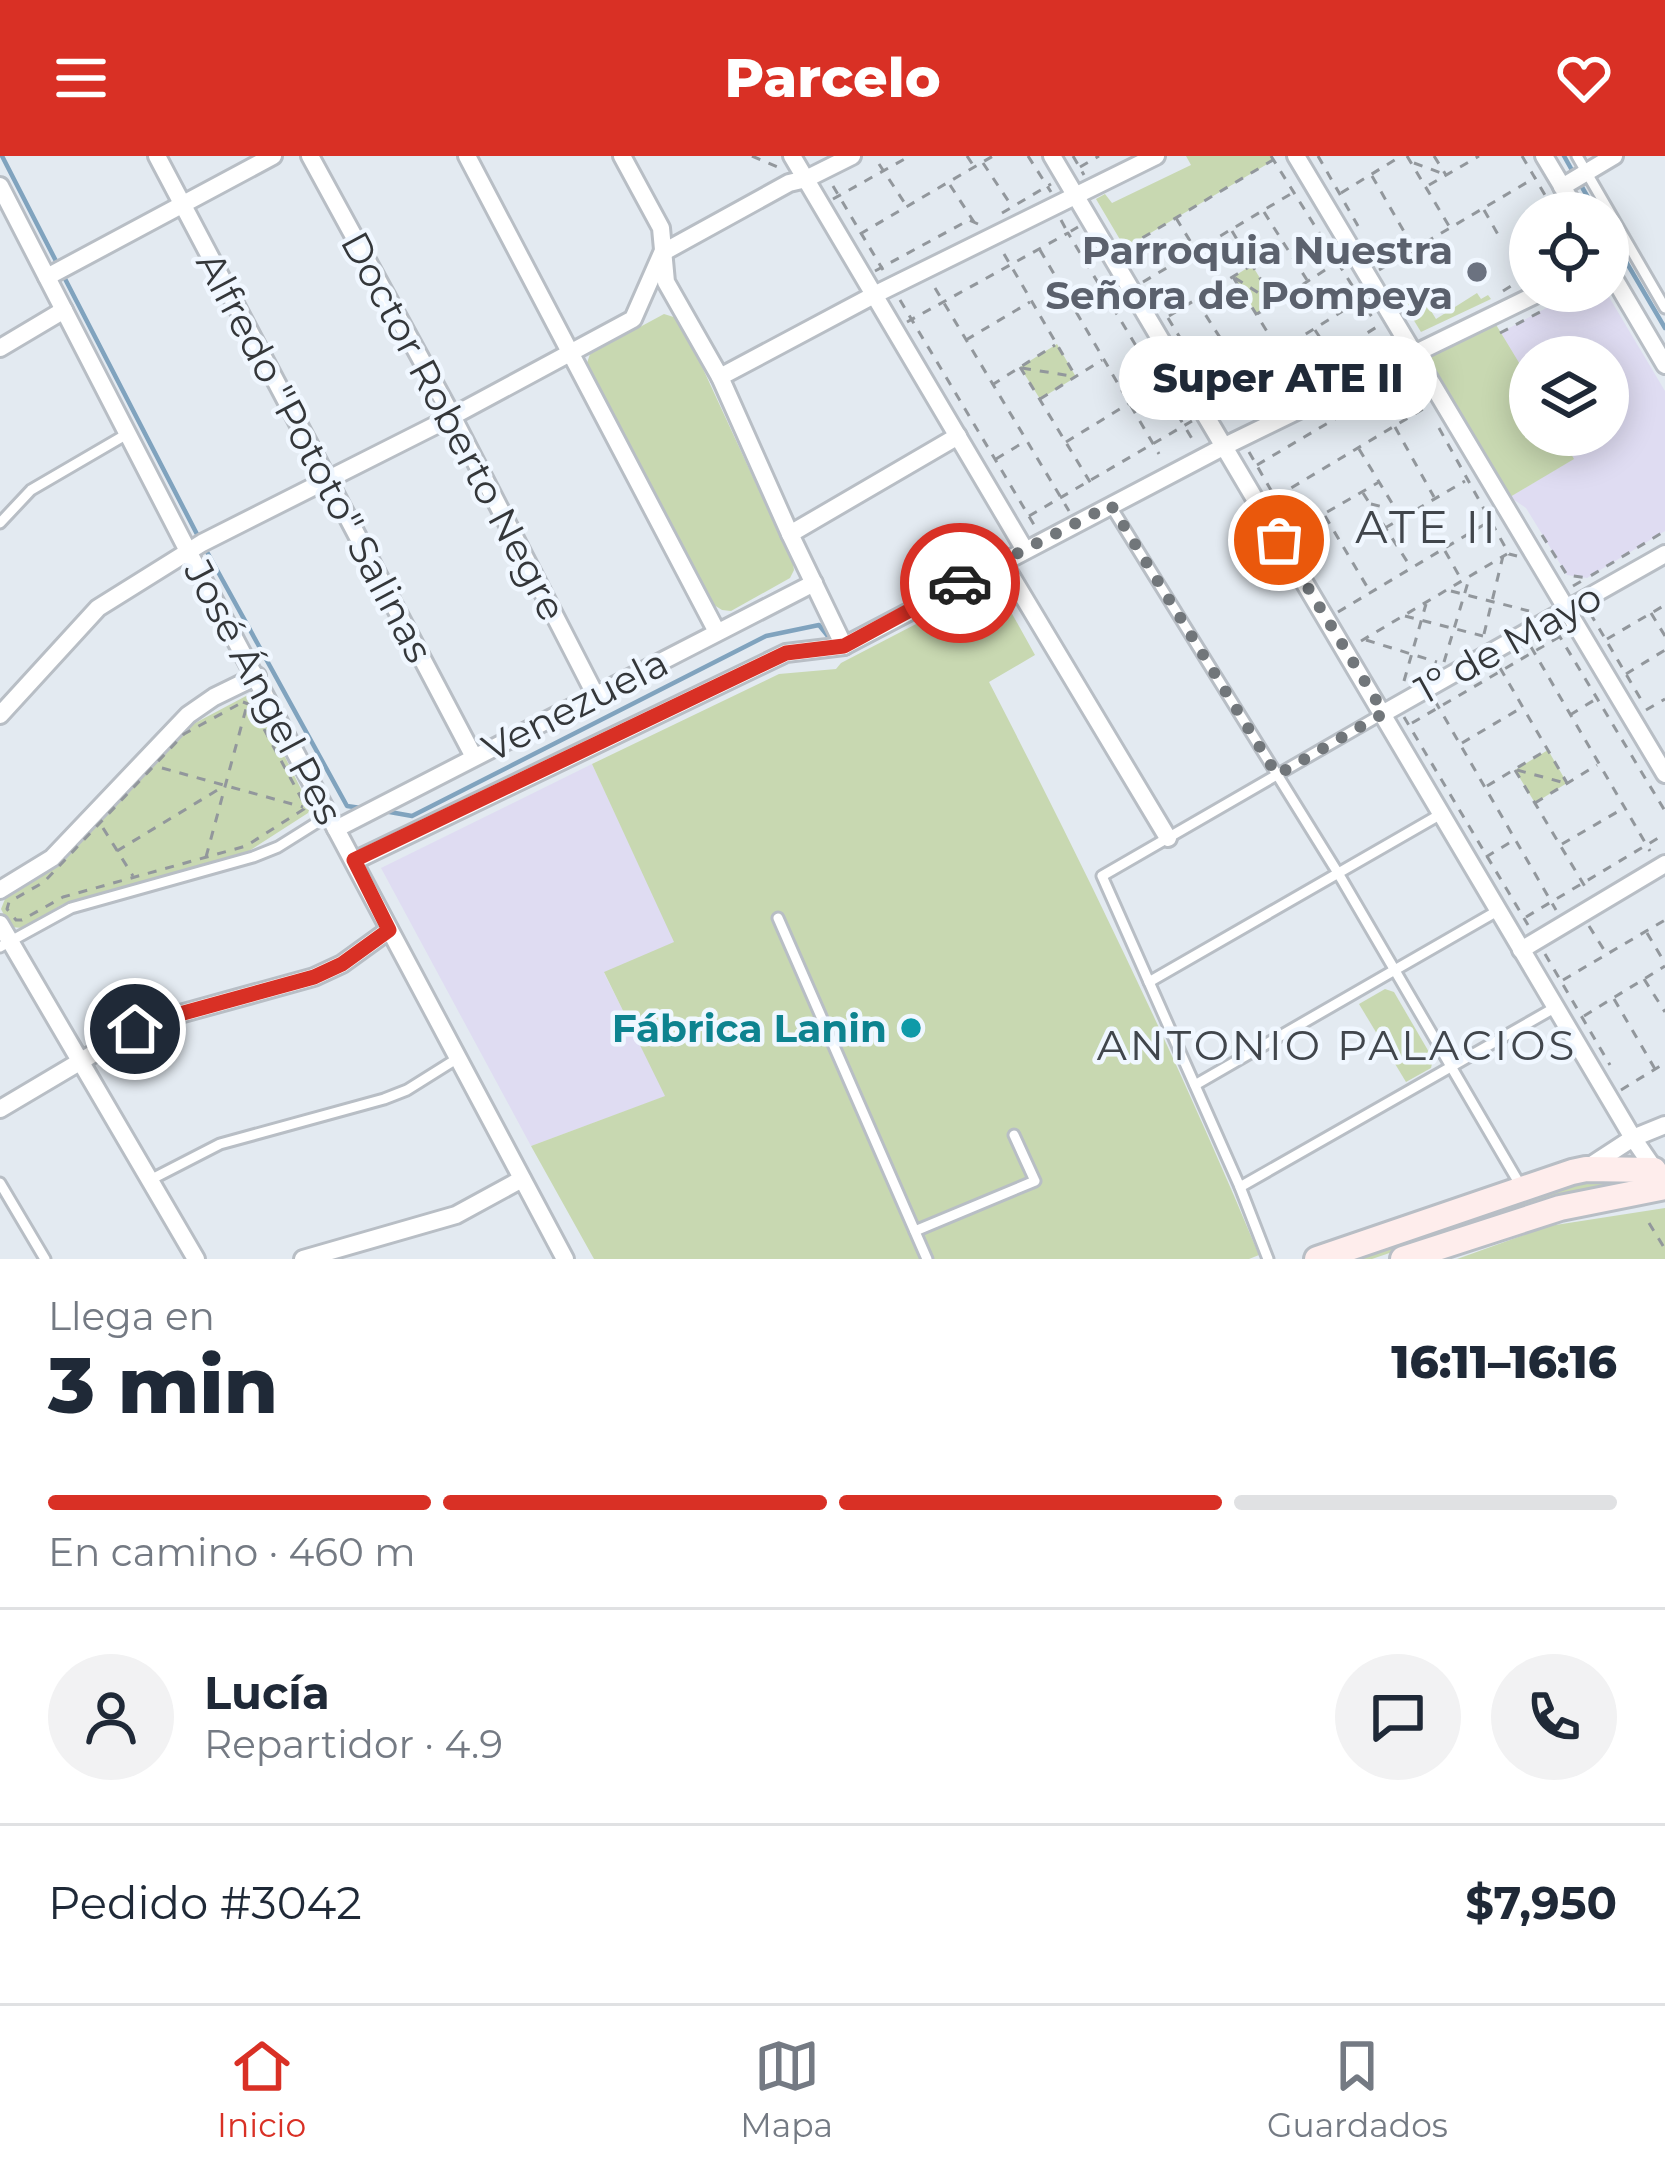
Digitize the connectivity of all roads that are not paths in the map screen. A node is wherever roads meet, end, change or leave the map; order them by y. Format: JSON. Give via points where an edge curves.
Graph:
{"nodes":[{"id":1,"x":157,"y":156,"type":"edge"},
{"id":2,"x":273,"y":156,"type":"edge"},
{"id":3,"x":310,"y":156,"type":"edge"},
{"id":4,"x":467,"y":156,"type":"edge"},
{"id":5,"x":622,"y":156,"type":"edge"},
{"id":6,"x":792,"y":156,"type":"edge"},
{"id":7,"x":852,"y":156,"type":"edge"},
{"id":8,"x":1052,"y":156,"type":"edge"},
{"id":9,"x":1156,"y":156,"type":"edge"},
{"id":10,"x":1296,"y":156,"type":"edge"},
{"id":11,"x":1544,"y":156,"type":"edge"},
{"id":12,"x":1576,"y":156,"type":"edge"},
{"id":13,"x":1614,"y":156,"type":"edge"},
{"id":14,"x":1586,"y":173,"type":"junction"},
{"id":15,"x":806,"y":179,"type":"junction"},
{"id":16,"x":1562,"y":187,"type":"junction"},
{"id":17,"x":1,"y":190,"type":"edge"},
{"id":18,"x":1084,"y":191,"type":"junction"},
{"id":19,"x":1565,"y":192,"type":"edge"},
{"id":20,"x":182,"y":205,"type":"junction"},
{"id":21,"x":662,"y":253,"type":"junction"},
{"id":22,"x":47,"y":277,"type":"junction"},
{"id":23,"x":874,"y":295,"type":"junction"},
{"id":24,"x":1629,"y":304,"type":"edge"},
{"id":25,"x":1665,"y":308,"type":"edge"},
{"id":26,"x":64,"y":310,"type":"junction"},
{"id":27,"x":1509,"y":310,"type":"edge"},
{"id":28,"x":0,"y":348,"type":"edge"},
{"id":29,"x":572,"y":354,"type":"junction"},
{"id":30,"x":1417,"y":361,"type":"junction"},
{"id":31,"x":1665,"y":365,"type":"edge"},
{"id":32,"x":720,"y":377,"type":"junction"},
{"id":33,"x":452,"y":416,"type":"junction"},
{"id":34,"x":127,"y":434,"type":"junction"},
{"id":35,"x":958,"y":436,"type":"junction"},
{"id":36,"x":1223,"y":447,"type":"junction"},
{"id":37,"x":329,"y":481,"type":"junction"},
{"id":38,"x":1111,"y":505,"type":"junction"},
{"id":39,"x":0,"y":523,"type":"edge"},
{"id":40,"x":790,"y":534,"type":"junction"},
{"id":41,"x":1025,"y":550,"type":"junction"},
{"id":42,"x":190,"y":553,"type":"junction"},
{"id":43,"x":1665,"y":554,"type":"edge"},
{"id":44,"x":1002,"y":561,"type":"junction"},
{"id":45,"x":814,"y":583,"type":"junction"},
{"id":46,"x":1559,"y":623,"type":"junction"},
{"id":47,"x":717,"y":632,"type":"junction"},
{"id":48,"x":844,"y":646,"type":"junction"},
{"id":49,"x":257,"y":676,"type":"junction"},
{"id":50,"x":596,"y":696,"type":"junction"},
{"id":51,"x":1394,"y":702,"type":"junction"},
{"id":52,"x":0,"y":715,"type":"edge"},
{"id":53,"x":474,"y":757,"type":"junction"},
{"id":54,"x":1665,"y":774,"type":"edge"},
{"id":55,"x":1277,"y":775,"type":"junction"},
{"id":56,"x":1442,"y":813,"type":"junction"},
{"id":57,"x":333,"y":822,"type":"junction"},
{"id":58,"x":1168,"y":838,"type":"junction"},
{"id":59,"x":354,"y":860,"type":"junction"},
{"id":60,"x":1663,"y":866,"type":"edge"},
{"id":61,"x":1338,"y":873,"type":"junction"},
{"id":62,"x":0,"y":890,"type":"edge"},
{"id":63,"x":1498,"y":910,"type":"junction"},
{"id":64,"x":778,"y":918,"type":"dead end"},
{"id":65,"x":0,"y":924,"type":"edge"},
{"id":66,"x":389,"y":930,"type":"junction"},
{"id":67,"x":5,"y":944,"type":"edge"},
{"id":68,"x":1529,"y":945,"type":"junction"},
{"id":69,"x":1394,"y":970,"type":"junction"},
{"id":70,"x":1149,"y":982,"type":"junction"},
{"id":71,"x":1556,"y":1007,"type":"junction"},
{"id":72,"x":458,"y":1058,"type":"junction"},
{"id":73,"x":81,"y":1062,"type":"junction"},
{"id":74,"x":1450,"y":1068,"type":"junction"},
{"id":75,"x":1195,"y":1085,"type":"junction"},
{"id":76,"x":0,"y":1109,"type":"edge"},
{"id":77,"x":1665,"y":1125,"type":"edge"},
{"id":78,"x":1014,"y":1135,"type":"dead end"},
{"id":79,"x":1633,"y":1138,"type":"junction"},
{"id":80,"x":1586,"y":1169,"type":"junction"},
{"id":81,"x":522,"y":1179,"type":"junction"},
{"id":82,"x":149,"y":1180,"type":"junction"},
{"id":83,"x":1662,"y":1180,"type":"edge"},
{"id":84,"x":0,"y":1183,"type":"edge"},
{"id":85,"x":1240,"y":1186,"type":"junction"},
{"id":86,"x":1522,"y":1188,"type":"junction"},
{"id":87,"x":916,"y":1231,"type":"junction"},
{"id":88,"x":45,"y":1259,"type":"edge"},
{"id":89,"x":196,"y":1259,"type":"edge"},
{"id":90,"x":303,"y":1259,"type":"edge"},
{"id":91,"x":566,"y":1259,"type":"edge"},
{"id":92,"x":927,"y":1259,"type":"edge"},
{"id":93,"x":1268,"y":1259,"type":"edge"},
{"id":94,"x":1317,"y":1259,"type":"edge"},
{"id":95,"x":1403,"y":1259,"type":"edge"}],
"edges":[{"from":1,"to":20,"type":"street","name":"Alfredo \"Pototo\" Salinas"},
{"from":2,"to":20,"type":"street"},
{"from":3,"to":33,"type":"street","name":"Doctor Roberto Negre"},
{"from":4,"to":29,"type":"street"},
{"from":5,"to":21,"type":"street","via":[[661,229]]},
{"from":6,"to":15,"type":"street"},
{"from":7,"to":15,"type":"street"},
{"from":8,"to":18,"type":"street"},
{"from":9,"to":18,"type":"street"},
{"from":10,"to":30,"type":"street"},
{"from":11,"to":16,"type":"street"},
{"from":12,"to":14,"type":"lane"},
{"from":13,"to":14,"type":"street"},
{"from":14,"to":16,"type":"street"},
{"from":14,"to":25,"type":"lane"},
{"from":15,"to":21,"type":"street"},
{"from":15,"to":23,"type":"street"},
{"from":16,"to":19,"type":"street"},
{"from":17,"to":22,"type":"street","name":"José Ángel Pes"},
{"from":18,"to":23,"type":"street"},
{"from":18,"to":36,"type":"street","via":[[1111,255]]},
{"from":20,"to":22,"type":"street"},
{"from":20,"to":37,"type":"street","name":"Alfredo \"Pototo\" Salinas"},
{"from":21,"to":29,"type":"street","via":[[633,319]]},
{"from":21,"to":32,"type":"street","via":[[666,282]]},
{"from":22,"to":26,"type":"street","name":"José Ángel Pes"},
{"from":23,"to":32,"type":"street"},
{"from":23,"to":35,"type":"street"},
{"from":24,"to":31,"type":"street"},
{"from":26,"to":28,"type":"street"},
{"from":26,"to":34,"type":"street","name":"José Ángel Pes"},
{"from":27,"to":30,"type":"street"},
{"from":29,"to":33,"type":"street"},
{"from":29,"to":47,"type":"street"},
{"from":30,"to":36,"type":"street"},
{"from":30,"to":46,"type":"street","via":[[1507,512]]},
{"from":32,"to":40,"type":"street"},
{"from":33,"to":37,"type":"street"},
{"from":33,"to":50,"type":"street","name":"Doctor Roberto Negre"},
{"from":34,"to":39,"type":"lane","via":[[31,490]]},
{"from":34,"to":42,"type":"street","name":"José Ángel Pes"},
{"from":35,"to":40,"type":"street"},
{"from":35,"to":41,"type":"street"},
{"from":36,"to":38,"type":"street"},
{"from":36,"to":51,"type":"street","via":[[1346,650]]},
{"from":37,"to":42,"type":"street"},
{"from":37,"to":53,"type":"street","name":"Alfredo \"Pototo\" Salinas"},
{"from":38,"to":41,"type":"street"},
{"from":38,"to":55,"type":"lane"},
{"from":40,"to":45,"type":"street"},
{"from":41,"to":44,"type":"street"},
{"from":42,"to":49,"type":"street","name":"José Ángel Pes"},
{"from":42,"to":52,"type":"street","via":[[98,608]]},
{"from":43,"to":46,"type":"street","name":"1º de Mayo"},
{"from":44,"to":48,"type":"street"},
{"from":44,"to":58,"type":"street"},
{"from":45,"to":47,"type":"street","name":"Venezuela"},
{"from":45,"to":48,"type":"street"},
{"from":46,"to":51,"type":"street","name":"1º de Mayo"},
{"from":46,"to":54,"type":"street"},
{"from":47,"to":50,"type":"street","name":"Venezuela"},
{"from":48,"to":59,"type":"street","via":[[786,653]]},
{"from":49,"to":57,"type":"street","name":"José Ángel Pes"},
{"from":49,"to":62,"type":"street","via":[[188,715],[52,858]]},
{"from":50,"to":53,"type":"street","name":"Venezuela"},
{"from":51,"to":55,"type":"lane","name":"1º de Mayo"},
{"from":51,"to":56,"type":"street"},
{"from":53,"to":57,"type":"street","name":"Venezuela"},
{"from":55,"to":58,"type":"lane","name":"1º de Mayo"},
{"from":55,"to":61,"type":"lane"},
{"from":56,"to":61,"type":"lane"},
{"from":56,"to":63,"type":"street"},
{"from":57,"to":59,"type":"street","name":"José Ángel Pes"},
{"from":57,"to":67,"type":"lane","via":[[253,857],[71,908]]},
{"from":58,"to":70,"type":"lane","name":"1º de Mayo","via":[[1102,875]]},
{"from":59,"to":66,"type":"street","name":"José Ángel Pes"},
{"from":60,"to":68,"type":"street"},
{"from":61,"to":69,"type":"lane"},
{"from":61,"to":70,"type":"lane"},
{"from":63,"to":68,"type":"street"},
{"from":63,"to":69,"type":"lane"},
{"from":64,"to":87,"type":"lane"},
{"from":65,"to":67,"type":"street"},
{"from":66,"to":72,"type":"street","name":"José Ángel Pes"},
{"from":66,"to":73,"type":"street","via":[[314,977],[158,1020]]},
{"from":67,"to":73,"type":"street"},
{"from":68,"to":71,"type":"street"},
{"from":69,"to":74,"type":"lane"},
{"from":69,"to":75,"type":"lane"},
{"from":70,"to":75,"type":"lane"},
{"from":71,"to":74,"type":"lane"},
{"from":71,"to":79,"type":"street"},
{"from":72,"to":81,"type":"street","name":"José Ángel Pes"},
{"from":72,"to":82,"type":"lane","via":[[384,1100],[220,1144]]},
{"from":73,"to":76,"type":"street"},
{"from":73,"to":82,"type":"street"},
{"from":74,"to":85,"type":"lane"},
{"from":74,"to":86,"type":"lane"},
{"from":75,"to":85,"type":"lane"},
{"from":77,"to":79,"type":"street"},
{"from":78,"to":87,"type":"lane","via":[[1035,1181]]},
{"from":79,"to":80,"type":"street"},
{"from":79,"to":83,"type":"street"},
{"from":80,"to":83,"type":"main road"},
{"from":80,"to":86,"type":"main road"},
{"from":81,"to":90,"type":"street","via":[[456,1215]]},
{"from":81,"to":91,"type":"street","name":"José Ángel Pes"},
{"from":82,"to":89,"type":"street"},
{"from":83,"to":95,"type":"main road"},
{"from":84,"to":88,"type":"lane"},
{"from":85,"to":93,"type":"lane"},
{"from":86,"to":94,"type":"main road"},
{"from":87,"to":92,"type":"lane"}]}
